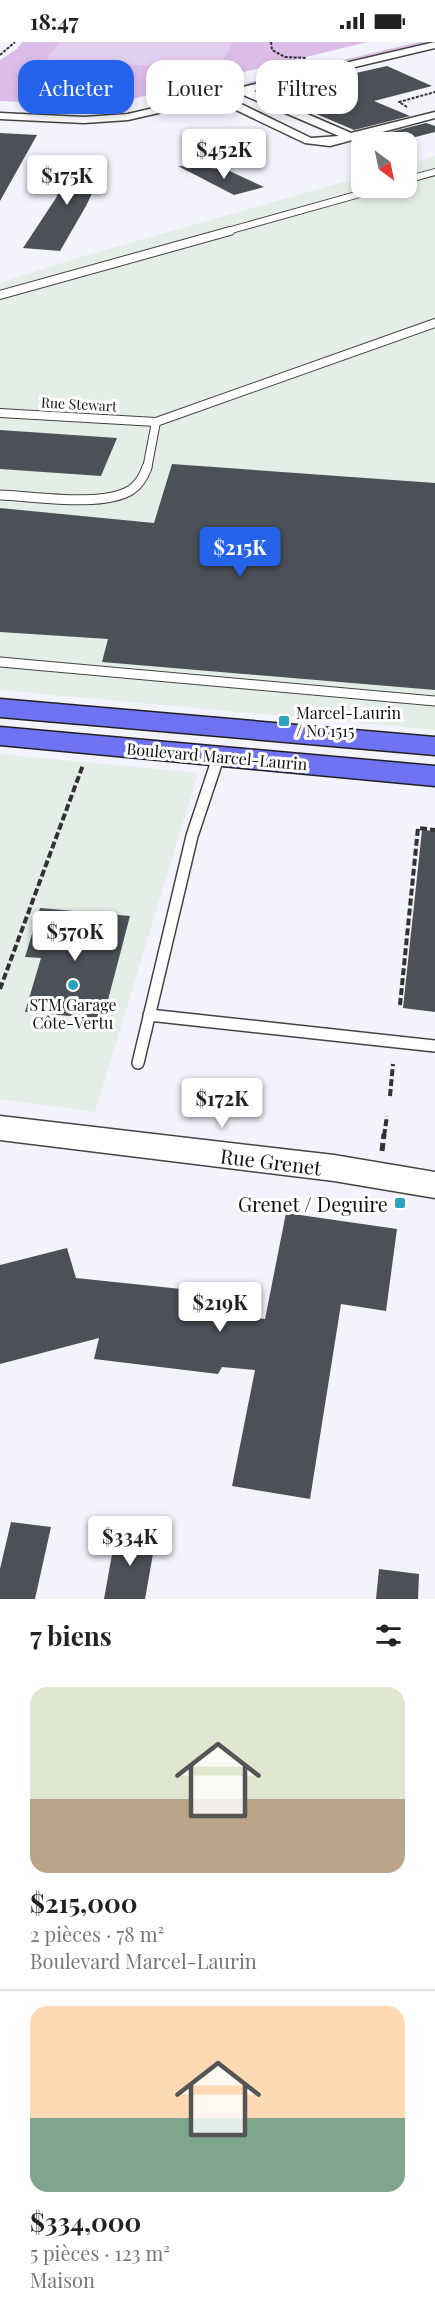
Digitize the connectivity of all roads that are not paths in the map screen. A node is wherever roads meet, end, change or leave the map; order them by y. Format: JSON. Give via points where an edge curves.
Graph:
{"nodes":[{"id":1,"x":413,"y":42,"type":"edge"},
{"id":2,"x":435,"y":45,"type":"edge"},
{"id":3,"x":244,"y":86,"type":"edge"},
{"id":4,"x":244,"y":86,"type":"edge"},
{"id":5,"x":244,"y":91,"type":"edge"},
{"id":6,"x":0,"y":110,"type":"edge"},
{"id":7,"x":244,"y":110,"type":"edge"},
{"id":8,"x":146,"y":112,"type":"edge"},
{"id":9,"x":435,"y":115,"type":"edge"},
{"id":10,"x":0,"y":116,"type":"edge"},
{"id":11,"x":85,"y":117,"type":"junction"},
{"id":12,"x":350,"y":137,"type":"junction"},
{"id":13,"x":435,"y":172,"type":"edge"},
{"id":14,"x":417,"y":177,"type":"edge"},
{"id":15,"x":351,"y":196,"type":"edge"},
{"id":16,"x":46,"y":284,"type":"junction"},
{"id":17,"x":0,"y":295,"type":"edge"},
{"id":18,"x":0,"y":301,"type":"edge"},
{"id":19,"x":435,"y":323,"type":"edge"},
{"id":20,"x":0,"y":413,"type":"edge"},
{"id":21,"x":156,"y":422,"type":"junction"},
{"id":22,"x":0,"y":495,"type":"edge"},
{"id":23,"x":0,"y":662,"type":"edge"},
{"id":24,"x":435,"y":701,"type":"edge"},
{"id":25,"x":0,"y":708,"type":"edge"},
{"id":26,"x":0,"y":736,"type":"edge"},
{"id":27,"x":221,"y":742,"type":"junction"},
{"id":28,"x":435,"y":746,"type":"edge"},
{"id":29,"x":435,"y":776,"type":"edge"},
{"id":30,"x":149,"y":1015,"type":"junction"},
{"id":31,"x":435,"y":1046,"type":"edge"},
{"id":32,"x":138,"y":1063,"type":"dead end"},
{"id":33,"x":0,"y":1128,"type":"edge"},
{"id":34,"x":435,"y":1185,"type":"edge"}],
"edges":[{"from":1,"to":3,"type":"street"},
{"from":2,"to":4,"type":"street"},
{"from":5,"to":12,"type":"street"},
{"from":6,"to":11,"type":"street"},
{"from":7,"to":12,"type":"street","via":[[309,141],[330,142]]},
{"from":8,"to":11,"type":"street","via":[[128,117]]},
{"from":9,"to":12,"type":"street"},
{"from":10,"to":11,"type":"street"},
{"from":13,"to":14,"type":"lane"},
{"from":15,"to":16,"type":"lane"},
{"from":16,"to":17,"type":"lane"},
{"from":16,"to":18,"type":"lane"},
{"from":19,"to":21,"type":"lane"},
{"from":20,"to":21,"type":"lane","name":"Rue Stewart"},
{"from":21,"to":22,"type":"lane","via":[[153,446],[141,481],[132,489],[105,498],[84,499]]},
{"from":23,"to":24,"type":"lane"},
{"from":25,"to":27,"type":"main road","name":"Boulevard Marcel-Laurin"},
{"from":26,"to":27,"type":"main road","name":"Boulevard Marcel-Laurin"},
{"from":27,"to":28,"type":"main road","name":"Boulevard Marcel-Laurin"},
{"from":27,"to":29,"type":"main road","name":"Boulevard Marcel-Laurin"},
{"from":27,"to":30,"type":"lane","via":[[192,836]]},
{"from":30,"to":31,"type":"lane"},
{"from":30,"to":32,"type":"lane"},
{"from":33,"to":34,"type":"street","name":"Rue Grenet","via":[[334,1168]]}]}
